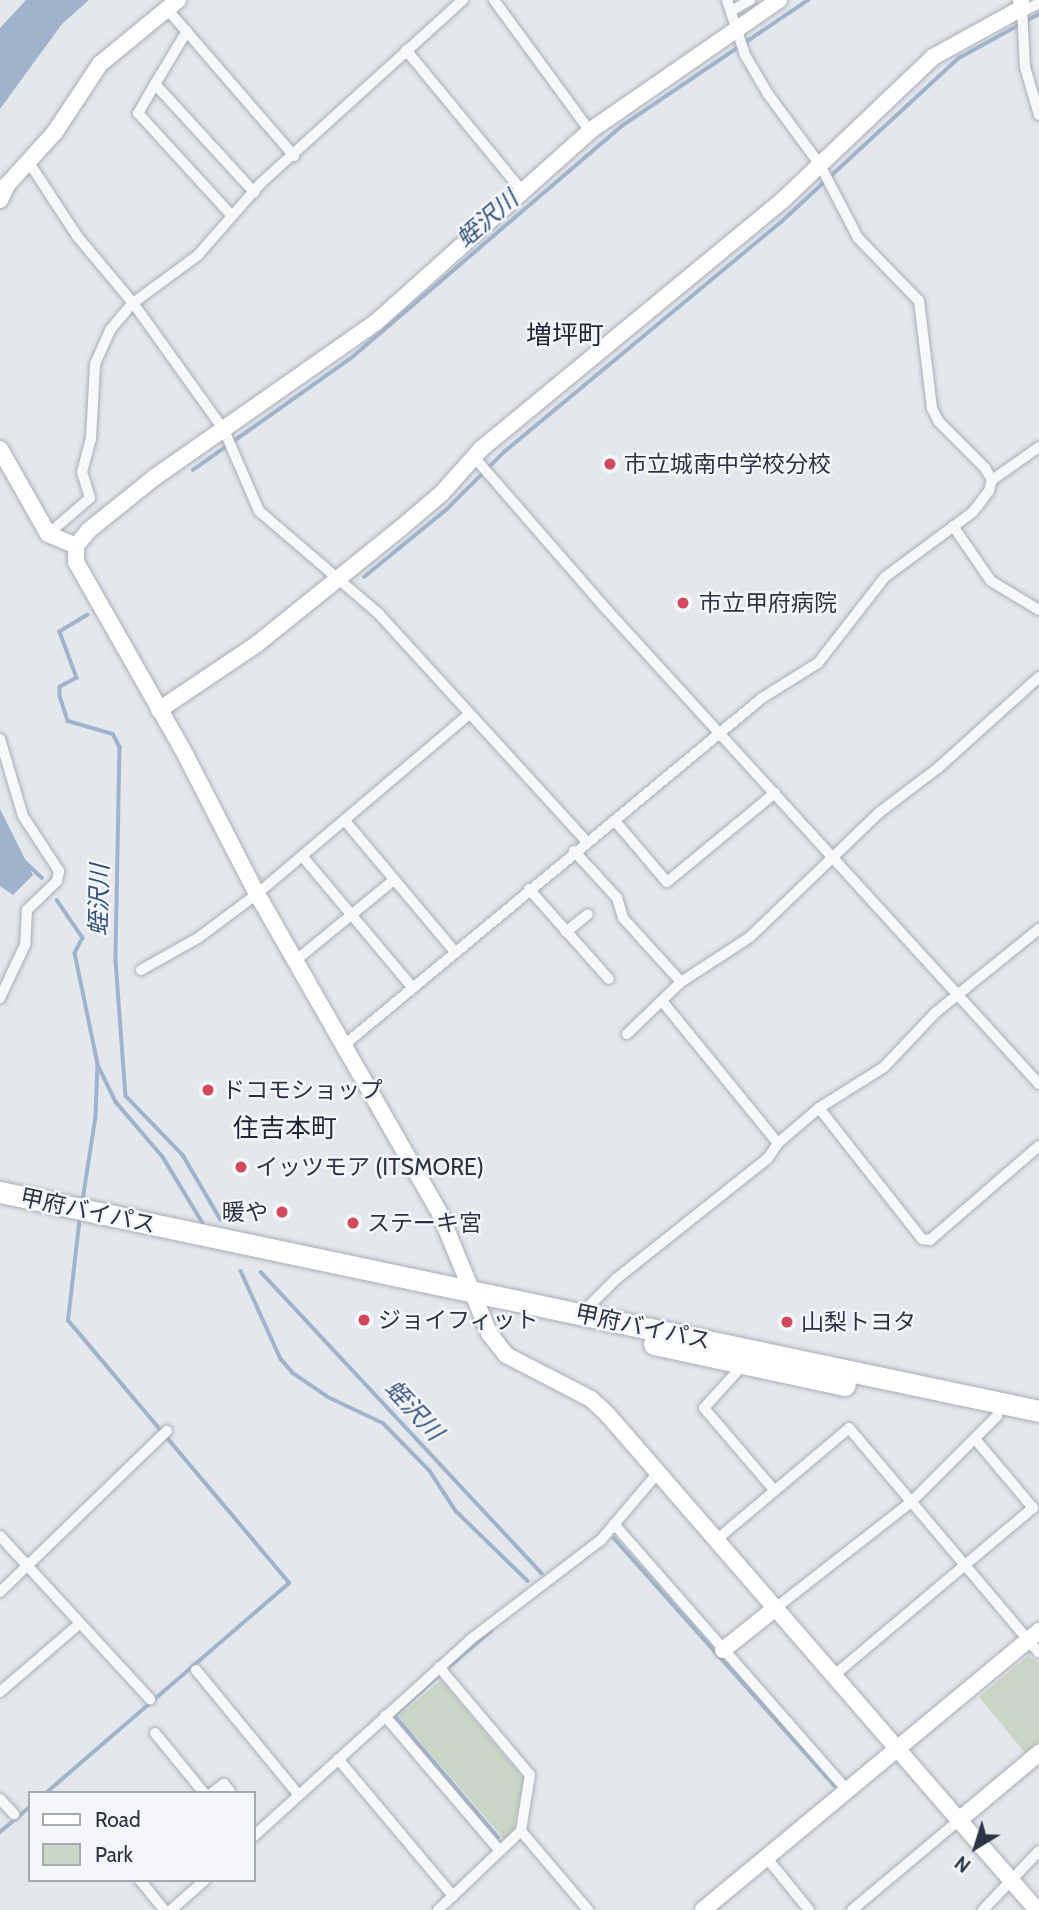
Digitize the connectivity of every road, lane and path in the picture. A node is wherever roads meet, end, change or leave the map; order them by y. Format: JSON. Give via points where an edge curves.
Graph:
{"nodes":[{"id":1,"x":463,"y":0,"type":"edge"},
{"id":2,"x":494,"y":0,"type":"edge"},
{"id":3,"x":750,"y":0,"type":"edge"},
{"id":4,"x":779,"y":0,"type":"edge"},
{"id":5,"x":1039,"y":3,"type":"edge"},
{"id":6,"x":173,"y":5,"type":"edge"},
{"id":7,"x":730,"y":5,"type":"edge"},
{"id":8,"x":1022,"y":8,"type":"edge"},
{"id":9,"x":187,"y":31,"type":"junction"},
{"id":10,"x":736,"y":34,"type":"junction"},
{"id":11,"x":406,"y":50,"type":"junction"},
{"id":12,"x":155,"y":84,"type":"junction"},
{"id":13,"x":1039,"y":115,"type":"edge"},
{"id":14,"x":590,"y":131,"type":"junction"},
{"id":15,"x":294,"y":156,"type":"junction"},
{"id":16,"x":28,"y":161,"type":"junction"},
{"id":17,"x":820,"y":167,"type":"junction"},
{"id":18,"x":254,"y":192,"type":"junction"},
{"id":19,"x":524,"y":193,"type":"junction"},
{"id":20,"x":0,"y":200,"type":"edge"},
{"id":21,"x":232,"y":216,"type":"junction"},
{"id":22,"x":133,"y":303,"type":"junction"},
{"id":23,"x":226,"y":435,"type":"junction"},
{"id":24,"x":1039,"y":447,"type":"edge"},
{"id":25,"x":0,"y":449,"type":"edge"},
{"id":26,"x":476,"y":459,"type":"junction"},
{"id":27,"x":992,"y":480,"type":"junction"},
{"id":28,"x":953,"y":526,"type":"junction"},
{"id":29,"x":48,"y":534,"type":"junction"},
{"id":30,"x":76,"y":546,"type":"junction"},
{"id":31,"x":339,"y":579,"type":"junction"},
{"id":32,"x":1039,"y":610,"type":"edge"},
{"id":33,"x":1039,"y":677,"type":"edge"},
{"id":34,"x":159,"y":710,"type":"junction"},
{"id":35,"x":469,"y":714,"type":"junction"},
{"id":36,"x":720,"y":732,"type":"junction"},
{"id":37,"x":0,"y":739,"type":"edge"},
{"id":38,"x":775,"y":793,"type":"junction"},
{"id":39,"x":615,"y":821,"type":"junction"},
{"id":40,"x":346,"y":822,"type":"junction"},
{"id":41,"x":586,"y":841,"type":"junction"},
{"id":42,"x":574,"y":851,"type":"junction"},
{"id":43,"x":833,"y":856,"type":"junction"},
{"id":44,"x":303,"y":857,"type":"junction"},
{"id":45,"x":394,"y":880,"type":"junction"},
{"id":46,"x":529,"y":889,"type":"junction"},
{"id":47,"x":257,"y":894,"type":"junction"},
{"id":48,"x":352,"y":914,"type":"junction"},
{"id":49,"x":588,"y":914,"type":"dead end"},
{"id":50,"x":1039,"y":929,"type":"edge"},
{"id":51,"x":566,"y":932,"type":"junction"},
{"id":52,"x":455,"y":953,"type":"junction"},
{"id":53,"x":295,"y":961,"type":"junction"},
{"id":54,"x":141,"y":970,"type":"dead end"},
{"id":55,"x":609,"y":979,"type":"dead end"},
{"id":56,"x":681,"y":982,"type":"junction"},
{"id":57,"x":413,"y":988,"type":"junction"},
{"id":58,"x":956,"y":995,"type":"junction"},
{"id":59,"x":0,"y":998,"type":"edge"},
{"id":60,"x":662,"y":1002,"type":"junction"},
{"id":61,"x":627,"y":1034,"type":"dead end"},
{"id":62,"x":343,"y":1046,"type":"junction"},
{"id":63,"x":1039,"y":1084,"type":"edge"},
{"id":64,"x":819,"y":1108,"type":"junction"},
{"id":65,"x":778,"y":1143,"type":"junction"},
{"id":66,"x":1039,"y":1146,"type":"edge"},
{"id":67,"x":0,"y":1192,"type":"edge"},
{"id":68,"x":27,"y":1205,"type":"junction"},
{"id":69,"x":0,"y":1206,"type":"edge"},
{"id":70,"x":476,"y":1300,"type":"junction"},
{"id":71,"x":581,"y":1314,"type":"junction"},
{"id":72,"x":744,"y":1364,"type":"junction"},
{"id":73,"x":1039,"y":1411,"type":"edge"},
{"id":74,"x":997,"y":1416,"type":"junction"},
{"id":75,"x":1039,"y":1425,"type":"edge"},
{"id":76,"x":167,"y":1431,"type":"dead end"},
{"id":77,"x":976,"y":1440,"type":"junction"},
{"id":78,"x":657,"y":1474,"type":"junction"},
{"id":79,"x":774,"y":1490,"type":"junction"},
{"id":80,"x":911,"y":1502,"type":"junction"},
{"id":81,"x":614,"y":1524,"type":"junction"},
{"id":82,"x":0,"y":1536,"type":"edge"},
{"id":83,"x":715,"y":1541,"type":"junction"},
{"id":84,"x":965,"y":1565,"type":"junction"},
{"id":85,"x":28,"y":1568,"type":"junction"},
{"id":86,"x":0,"y":1592,"type":"edge"},
{"id":87,"x":773,"y":1610,"type":"junction"},
{"id":88,"x":79,"y":1624,"type":"junction"},
{"id":89,"x":1033,"y":1635,"type":"edge"},
{"id":90,"x":723,"y":1650,"type":"junction"},
{"id":91,"x":1039,"y":1653,"type":"edge"},
{"id":92,"x":439,"y":1667,"type":"junction"},
{"id":93,"x":196,"y":1670,"type":"dead end"},
{"id":94,"x":832,"y":1677,"type":"junction"},
{"id":95,"x":0,"y":1692,"type":"edge"},
{"id":96,"x":150,"y":1699,"type":"dead end"},
{"id":97,"x":385,"y":1716,"type":"junction"},
{"id":98,"x":155,"y":1733,"type":"dead end"},
{"id":99,"x":895,"y":1748,"type":"junction"},
{"id":100,"x":1039,"y":1753,"type":"edge"},
{"id":101,"x":338,"y":1759,"type":"junction"},
{"id":102,"x":846,"y":1789,"type":"junction"},
{"id":103,"x":202,"y":1791,"type":"edge"},
{"id":104,"x":215,"y":1791,"type":"edge"},
{"id":105,"x":229,"y":1791,"type":"edge"},
{"id":106,"x":298,"y":1794,"type":"junction"},
{"id":107,"x":0,"y":1799,"type":"edge"},
{"id":108,"x":14,"y":1814,"type":"dead end"},
{"id":109,"x":958,"y":1821,"type":"junction"},
{"id":110,"x":256,"y":1828,"type":"edge"},
{"id":111,"x":521,"y":1831,"type":"junction"},
{"id":112,"x":500,"y":1851,"type":"junction"},
{"id":113,"x":1039,"y":1851,"type":"edge"},
{"id":114,"x":766,"y":1857,"type":"junction"},
{"id":115,"x":1011,"y":1881,"type":"junction"},
{"id":116,"x":142,"y":1882,"type":"edge"},
{"id":117,"x":203,"y":1882,"type":"edge"},
{"id":118,"x":453,"y":1896,"type":"junction"},
{"id":119,"x":441,"y":1909,"type":"edge"},
{"id":120,"x":164,"y":1910,"type":"edge"},
{"id":121,"x":171,"y":1910,"type":"edge"},
{"id":122,"x":588,"y":1910,"type":"edge"},
{"id":123,"x":703,"y":1910,"type":"edge"},
{"id":124,"x":809,"y":1910,"type":"edge"},
{"id":125,"x":852,"y":1910,"type":"edge"},
{"id":126,"x":983,"y":1910,"type":"edge"},
{"id":127,"x":1037,"y":1910,"type":"edge"}],
"edges":[{"from":1,"to":11,"type":"street"},
{"from":2,"to":14,"type":"street"},
{"from":3,"to":7,"type":"street"},
{"from":4,"to":10,"type":"street"},
{"from":5,"to":8,"type":"street"},
{"from":6,"to":9,"type":"street"},
{"from":6,"to":16,"type":"street","via":[[100,64],[55,132]]},
{"from":7,"to":10,"type":"street"},
{"from":8,"to":13,"type":"street","via":[[1025,68]]},
{"from":8,"to":17,"type":"street","via":[[933,57]]},
{"from":9,"to":12,"type":"street"},
{"from":9,"to":15,"type":"street"},
{"from":10,"to":14,"type":"street"},
{"from":10,"to":17,"type":"street","via":[[768,94]]},
{"from":11,"to":15,"type":"street"},
{"from":11,"to":19,"type":"street"},
{"from":12,"to":18,"type":"street"},
{"from":12,"to":21,"type":"street","via":[[138,113]]},
{"from":14,"to":19,"type":"street"},
{"from":15,"to":18,"type":"street"},
{"from":16,"to":20,"type":"street"},
{"from":16,"to":22,"type":"street","via":[[77,236]]},
{"from":17,"to":26,"type":"street"},
{"from":17,"to":27,"type":"street","via":[[858,238],[919,300],[932,408]]},
{"from":18,"to":21,"type":"street"},
{"from":19,"to":23,"type":"street","via":[[376,323]]},
{"from":21,"to":22,"type":"street","via":[[198,256]]},
{"from":22,"to":23,"type":"street"},
{"from":22,"to":29,"type":"street","via":[[110,330],[95,364],[91,439],[82,472],[90,498]]},
{"from":23,"to":30,"type":"street","via":[[155,477]]},
{"from":23,"to":31,"type":"street","via":[[259,511]]},
{"from":24,"to":27,"type":"street"},
{"from":25,"to":29,"type":"street"},
{"from":26,"to":31,"type":"street"},
{"from":26,"to":36,"type":"street"},
{"from":27,"to":28,"type":"street","via":[[983,501]]},
{"from":28,"to":32,"type":"street","via":[[991,580]]},
{"from":28,"to":36,"type":"street","via":[[885,577],[818,663],[762,698]]},
{"from":29,"to":30,"type":"street"},
{"from":30,"to":34,"type":"street","via":[[83,578]]},
{"from":31,"to":34,"type":"street"},
{"from":31,"to":35,"type":"street","via":[[378,613]]},
{"from":33,"to":43,"type":"street"},
{"from":34,"to":47,"type":"street"},
{"from":35,"to":40,"type":"street"},
{"from":35,"to":41,"type":"street"},
{"from":36,"to":38,"type":"street"},
{"from":36,"to":39,"type":"street"},
{"from":37,"to":59,"type":"street","via":[[23,816],[59,871],[57,881],[27,910],[25,945]]},
{"from":38,"to":39,"type":"street","via":[[667,882]]},
{"from":38,"to":43,"type":"street"},
{"from":39,"to":41,"type":"street"},
{"from":40,"to":44,"type":"street"},
{"from":40,"to":45,"type":"street"},
{"from":41,"to":42,"type":"street"},
{"from":42,"to":46,"type":"street"},
{"from":42,"to":56,"type":"street","via":[[617,898],[623,918]]},
{"from":43,"to":56,"type":"street","via":[[750,937]]},
{"from":43,"to":58,"type":"street"},
{"from":44,"to":47,"type":"street"},
{"from":44,"to":48,"type":"street"},
{"from":45,"to":48,"type":"street"},
{"from":45,"to":52,"type":"street"},
{"from":46,"to":51,"type":"street"},
{"from":46,"to":52,"type":"street"},
{"from":47,"to":53,"type":"street"},
{"from":47,"to":54,"type":"street","via":[[198,938]]},
{"from":48,"to":53,"type":"street"},
{"from":48,"to":57,"type":"street"},
{"from":49,"to":51,"type":"street"},
{"from":50,"to":58,"type":"street"},
{"from":51,"to":55,"type":"street"},
{"from":52,"to":57,"type":"street"},
{"from":53,"to":62,"type":"street"},
{"from":56,"to":60,"type":"street"},
{"from":57,"to":62,"type":"street"},
{"from":58,"to":63,"type":"street"},
{"from":58,"to":64,"type":"street","via":[[884,1067]]},
{"from":60,"to":61,"type":"street"},
{"from":60,"to":65,"type":"street"},
{"from":62,"to":70,"type":"street","via":[[440,1214]]},
{"from":64,"to":65,"type":"street"},
{"from":64,"to":66,"type":"street","via":[[922,1239],[930,1240]]},
{"from":65,"to":71,"type":"street","via":[[768,1158],[616,1279]]},
{"from":67,"to":68,"type":"highway","name":"甲府バイパス"},
{"from":68,"to":69,"type":"highway","name":"甲府バイパス"},
{"from":68,"to":70,"type":"highway","name":"甲府バイパス"},
{"from":70,"to":71,"type":"highway","name":"甲府バイパス"},
{"from":70,"to":72,"type":"highway","name":"甲府バイパス"},
{"from":70,"to":78,"type":"street","via":[[489,1333],[506,1355],[591,1399]]},
{"from":71,"to":73,"type":"highway","name":"甲府バイパス"},
{"from":72,"to":74,"type":"highway","name":"甲府バイパス"},
{"from":72,"to":79,"type":"street","via":[[705,1408]]},
{"from":74,"to":75,"type":"highway","name":"甲府バイパス"},
{"from":74,"to":77,"type":"street"},
{"from":76,"to":85,"type":"street"},
{"from":77,"to":80,"type":"street"},
{"from":77,"to":84,"type":"street","via":[[1033,1508]]},
{"from":78,"to":81,"type":"street"},
{"from":78,"to":83,"type":"street"},
{"from":79,"to":80,"type":"street","via":[[849,1428]]},
{"from":79,"to":83,"type":"street"},
{"from":80,"to":84,"type":"street"},
{"from":80,"to":87,"type":"street"},
{"from":81,"to":90,"type":"street"},
{"from":81,"to":92,"type":"street","via":[[601,1540]]},
{"from":82,"to":85,"type":"street"},
{"from":83,"to":87,"type":"street"},
{"from":84,"to":89,"type":"street"},
{"from":84,"to":94,"type":"street"},
{"from":85,"to":86,"type":"street"},
{"from":85,"to":88,"type":"street"},
{"from":87,"to":90,"type":"street"},
{"from":87,"to":94,"type":"street"},
{"from":88,"to":95,"type":"street"},
{"from":88,"to":96,"type":"street"},
{"from":89,"to":91,"type":"street"},
{"from":89,"to":99,"type":"street"},
{"from":90,"to":102,"type":"street"},
{"from":92,"to":97,"type":"street"},
{"from":92,"to":111,"type":"street","via":[[530,1775]]},
{"from":93,"to":106,"type":"street"},
{"from":94,"to":99,"type":"street"},
{"from":97,"to":101,"type":"street"},
{"from":97,"to":112,"type":"street"},
{"from":98,"to":103,"type":"street"},
{"from":99,"to":102,"type":"street"},
{"from":99,"to":109,"type":"street"},
{"from":100,"to":109,"type":"street"},
{"from":101,"to":106,"type":"street"},
{"from":101,"to":118,"type":"street"},
{"from":102,"to":114,"type":"street"},
{"from":104,"to":105,"type":"street","via":[[224,1784]]},
{"from":106,"to":110,"type":"street"},
{"from":107,"to":108,"type":"street"},
{"from":109,"to":115,"type":"street"},
{"from":109,"to":125,"type":"street"},
{"from":111,"to":112,"type":"street"},
{"from":111,"to":122,"type":"street"},
{"from":112,"to":118,"type":"street"},
{"from":113,"to":115,"type":"street"},
{"from":114,"to":123,"type":"street"},
{"from":114,"to":124,"type":"street"},
{"from":115,"to":126,"type":"street"},
{"from":115,"to":127,"type":"street"},
{"from":116,"to":120,"type":"street"},
{"from":117,"to":121,"type":"street"},
{"from":118,"to":119,"type":"street"}]}
